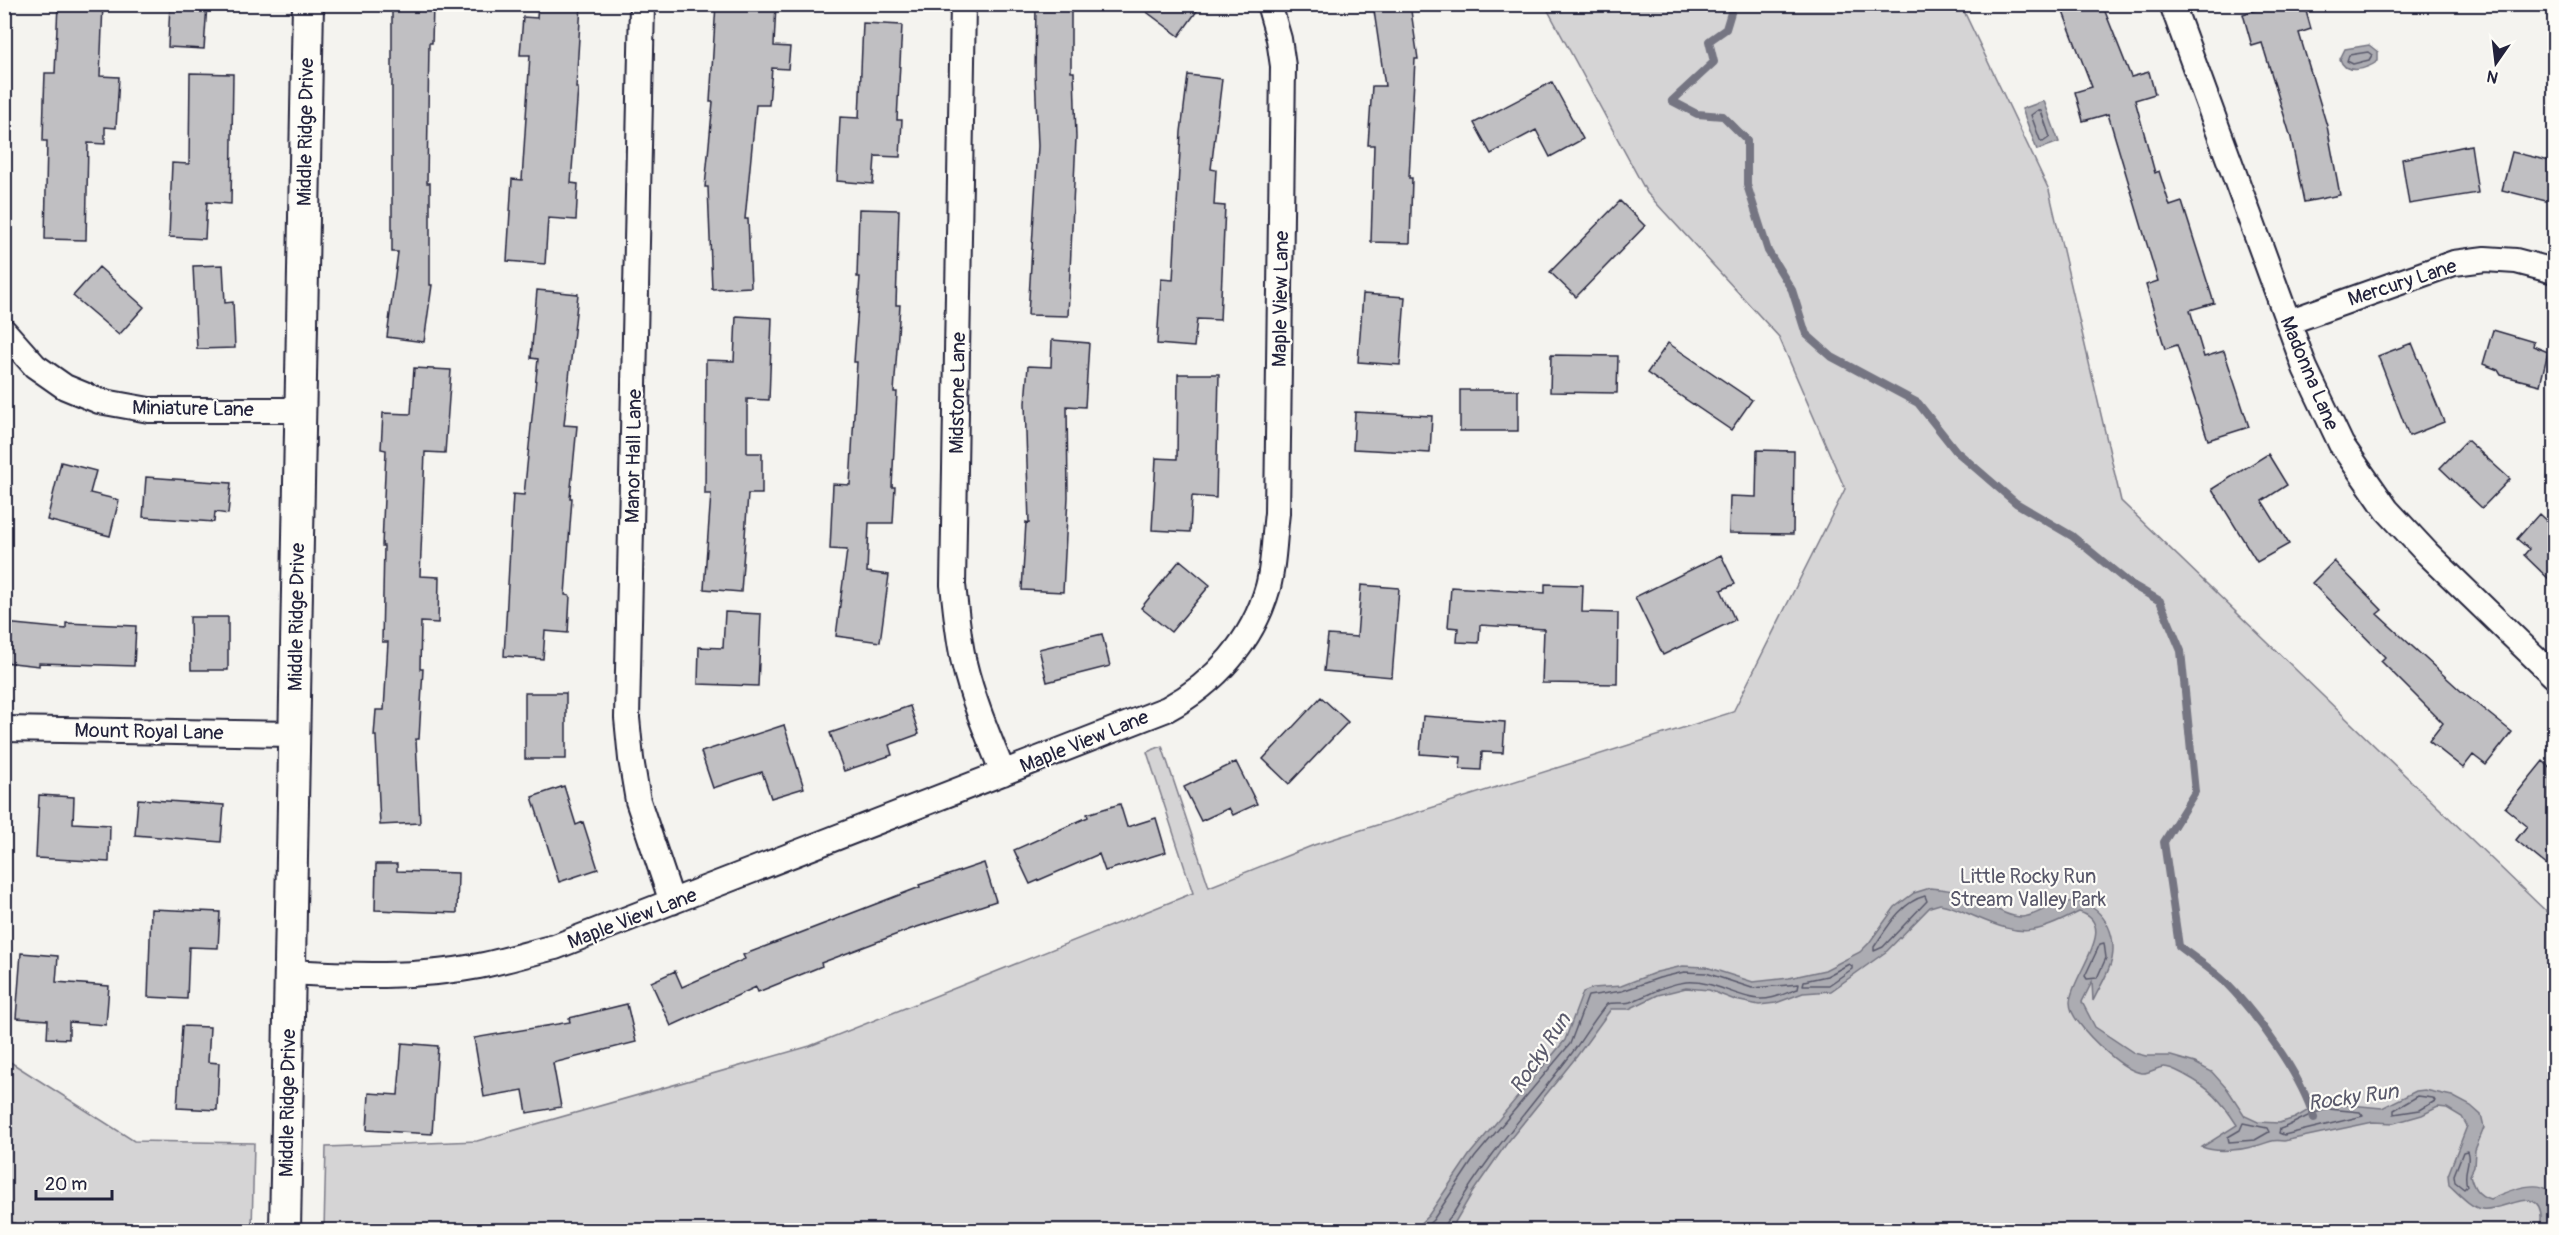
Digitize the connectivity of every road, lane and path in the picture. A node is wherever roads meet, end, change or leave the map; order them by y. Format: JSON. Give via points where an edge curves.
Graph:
{"nodes":[{"id":1,"x":308,"y":4,"type":"edge"},
{"id":2,"x":642,"y":4,"type":"edge"},
{"id":3,"x":963,"y":4,"type":"edge"},
{"id":4,"x":1269,"y":4,"type":"edge"},
{"id":5,"x":2172,"y":4,"type":"edge"},
{"id":6,"x":2554,"y":271,"type":"edge"},
{"id":7,"x":2288,"y":322,"type":"junction"},
{"id":8,"x":4,"y":331,"type":"edge"},
{"id":9,"x":300,"y":410,"type":"junction"},
{"id":10,"x":2554,"y":676,"type":"edge"},
{"id":11,"x":4,"y":729,"type":"edge"},
{"id":12,"x":294,"y":734,"type":"junction"},
{"id":13,"x":1003,"y":773,"type":"junction"},
{"id":14,"x":672,"y":902,"type":"junction"},
{"id":15,"x":290,"y":972,"type":"junction"},
{"id":16,"x":285,"y":1230,"type":"edge"}],
"edges":[{"from":1,"to":9,"type":"street","name":"Middle Ridge Drive"},
{"from":2,"to":14,"type":"street","name":"Manor Hall Lane","via":[[627,718],[638,801]]},
{"from":3,"to":13,"type":"street","name":"Midstone Lane","via":[[953,585],[964,664]]},
{"from":4,"to":13,"type":"street","name":"Maple View Lane","via":[[1279,39],[1283,78],[1277,513],[1268,585],[1258,616],[1229,660],[1182,701]]},
{"from":5,"to":7,"type":"street","name":"Madonna Lane"},
{"from":6,"to":7,"type":"street","name":"Mercury Lane","via":[[2516,261],[2454,262]]},
{"from":7,"to":10,"type":"street","name":"Madonna Lane","via":[[2326,416],[2363,478],[2427,553]]},
{"from":8,"to":9,"type":"street","name":"Miniature Lane","via":[[35,366],[65,387],[99,401],[149,410]]},
{"from":9,"to":12,"type":"street","name":"Middle Ridge Drive"},
{"from":11,"to":12,"type":"street","name":"Mount Royal Lane"},
{"from":12,"to":15,"type":"street","name":"Middle Ridge Drive"},
{"from":13,"to":14,"type":"street","name":"Maple View Lane"},
{"from":14,"to":15,"type":"street","name":"Maple View Lane","via":[[555,947],[479,966],[433,973],[351,976]]},
{"from":15,"to":16,"type":"street","name":"Middle Ridge Drive"}]}
